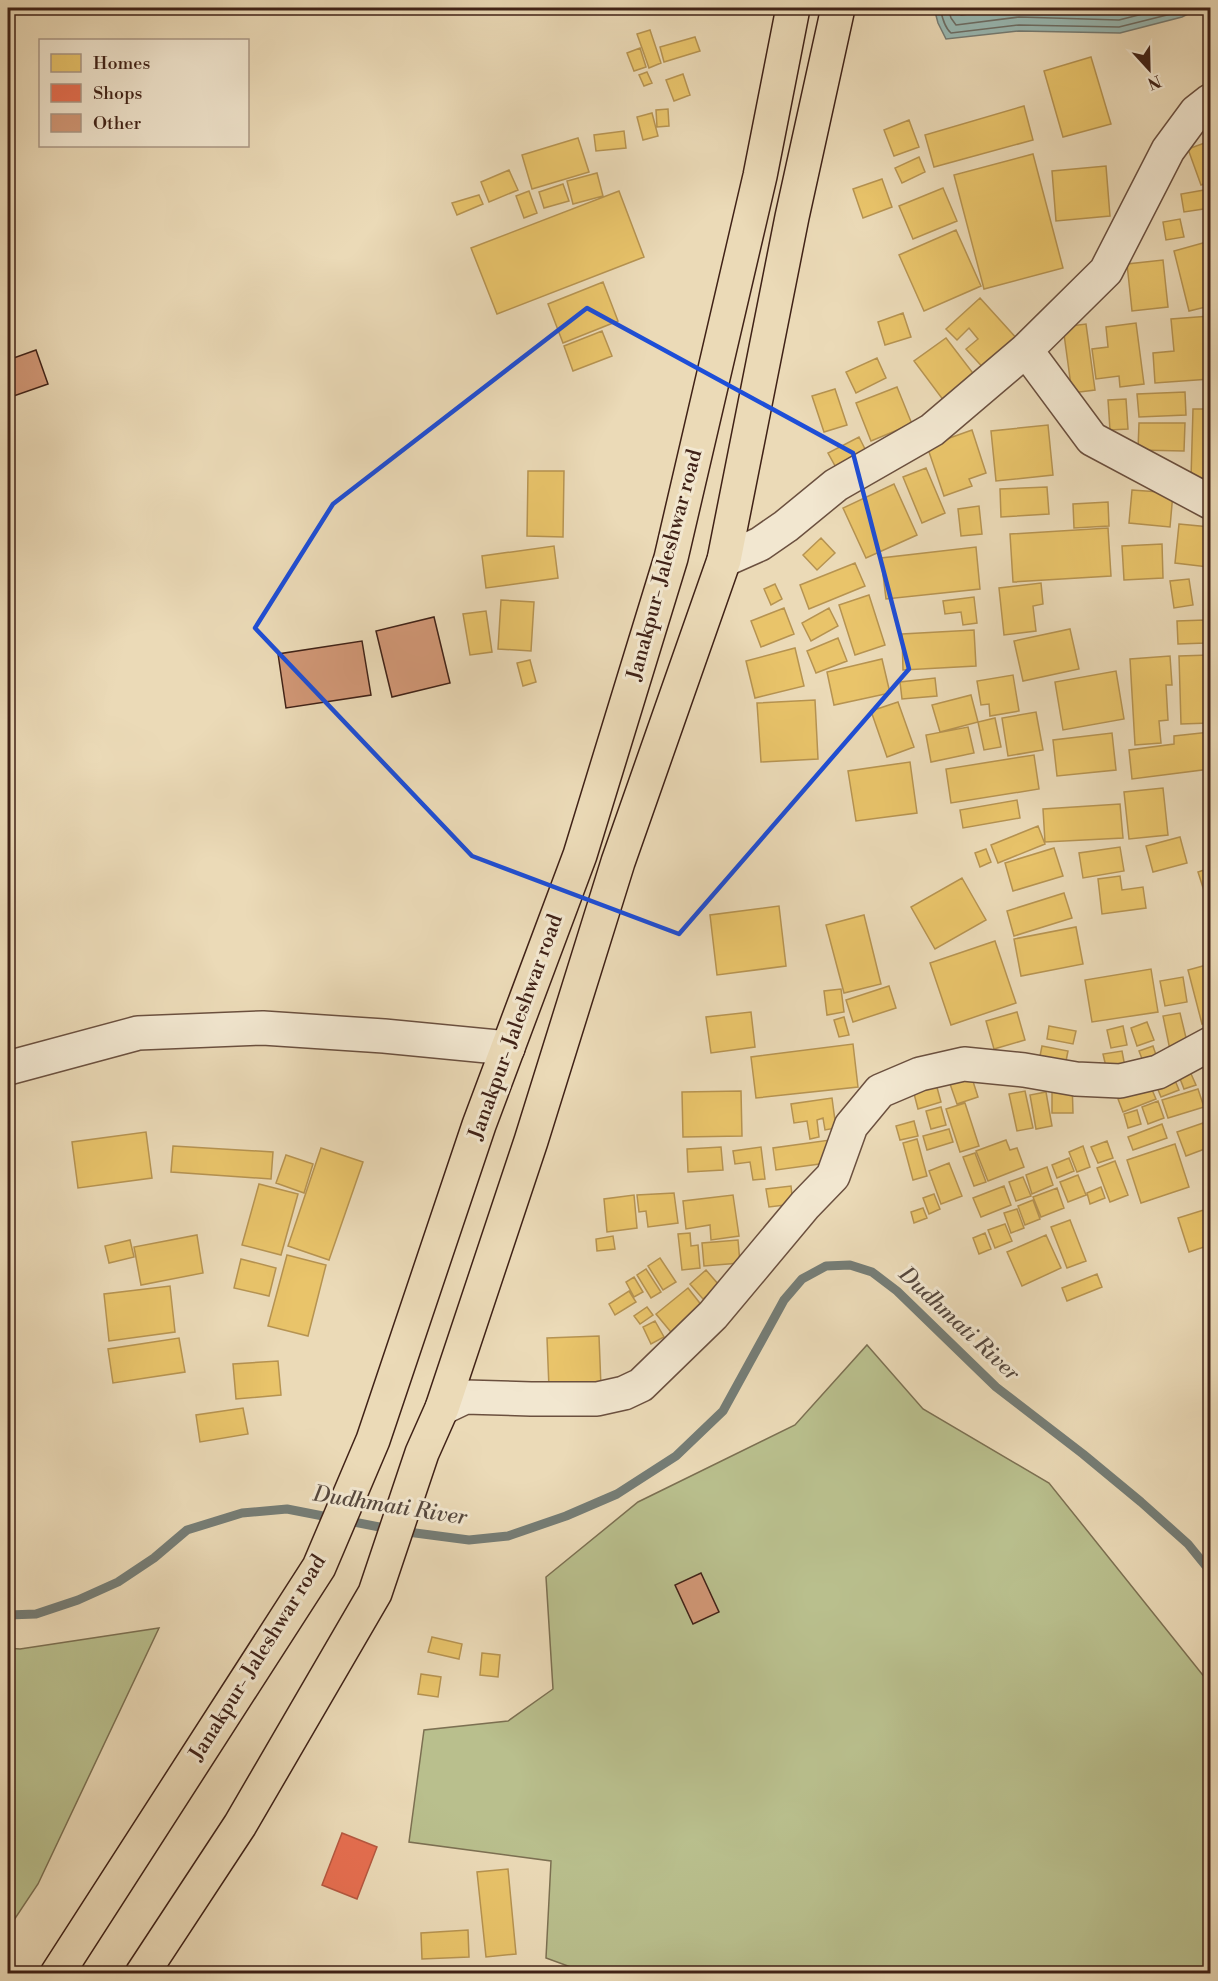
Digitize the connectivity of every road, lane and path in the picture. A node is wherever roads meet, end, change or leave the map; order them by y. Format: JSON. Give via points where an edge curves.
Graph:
{"nodes":[{"id":1,"x":794,"y":8,"type":"edge"},
{"id":2,"x":838,"y":8,"type":"edge"},
{"id":3,"x":1210,"y":101,"type":"edge"},
{"id":4,"x":1026,"y":350,"type":"junction"},
{"id":5,"x":1210,"y":502,"type":"edge"},
{"id":6,"x":724,"y":560,"type":"junction"},
{"id":7,"x":1210,"y":1044,"type":"edge"},
{"id":8,"x":508,"y":1048,"type":"junction"},
{"id":9,"x":8,"y":1068,"type":"edge"},
{"id":10,"x":442,"y":1408,"type":"junction"},
{"id":11,"x":57,"y":1974,"type":"edge"},
{"id":12,"x":142,"y":1974,"type":"edge"}],
"edges":[{"from":1,"to":8,"type":"highway","name":"Janakpur- Jaleshwar road","via":[[760,176],[671,558],[580,855]]},
{"from":2,"to":6,"type":"highway","name":"Janakpur- Jaleshwar road"},
{"from":3,"to":4,"type":"street","via":[[1196,112],[1168,150],[1106,271]]},
{"from":4,"to":5,"type":"street","via":[[1092,439]]},
{"from":4,"to":6,"type":"street","via":[[932,430],[836,485],[760,544]]},
{"from":6,"to":10,"type":"highway","name":"Janakpur- Jaleshwar road","via":[[618,862],[535,1130]]},
{"from":7,"to":10,"type":"street","via":[[1158,1072],[1120,1081],[964,1064],[920,1074],[880,1091],[851,1126],[833,1176],[713,1315],[642,1384],[597,1399],[465,1397]]},
{"from":8,"to":9,"type":"street","via":[[263,1028],[138,1033]]},
{"from":8,"to":11,"type":"highway","name":"Janakpur- Jaleshwar road","via":[[373,1440],[319,1567]]},
{"from":10,"to":12,"type":"highway","name":"Janakpur- Jaleshwar road","via":[[375,1593],[240,1825]]}]}
